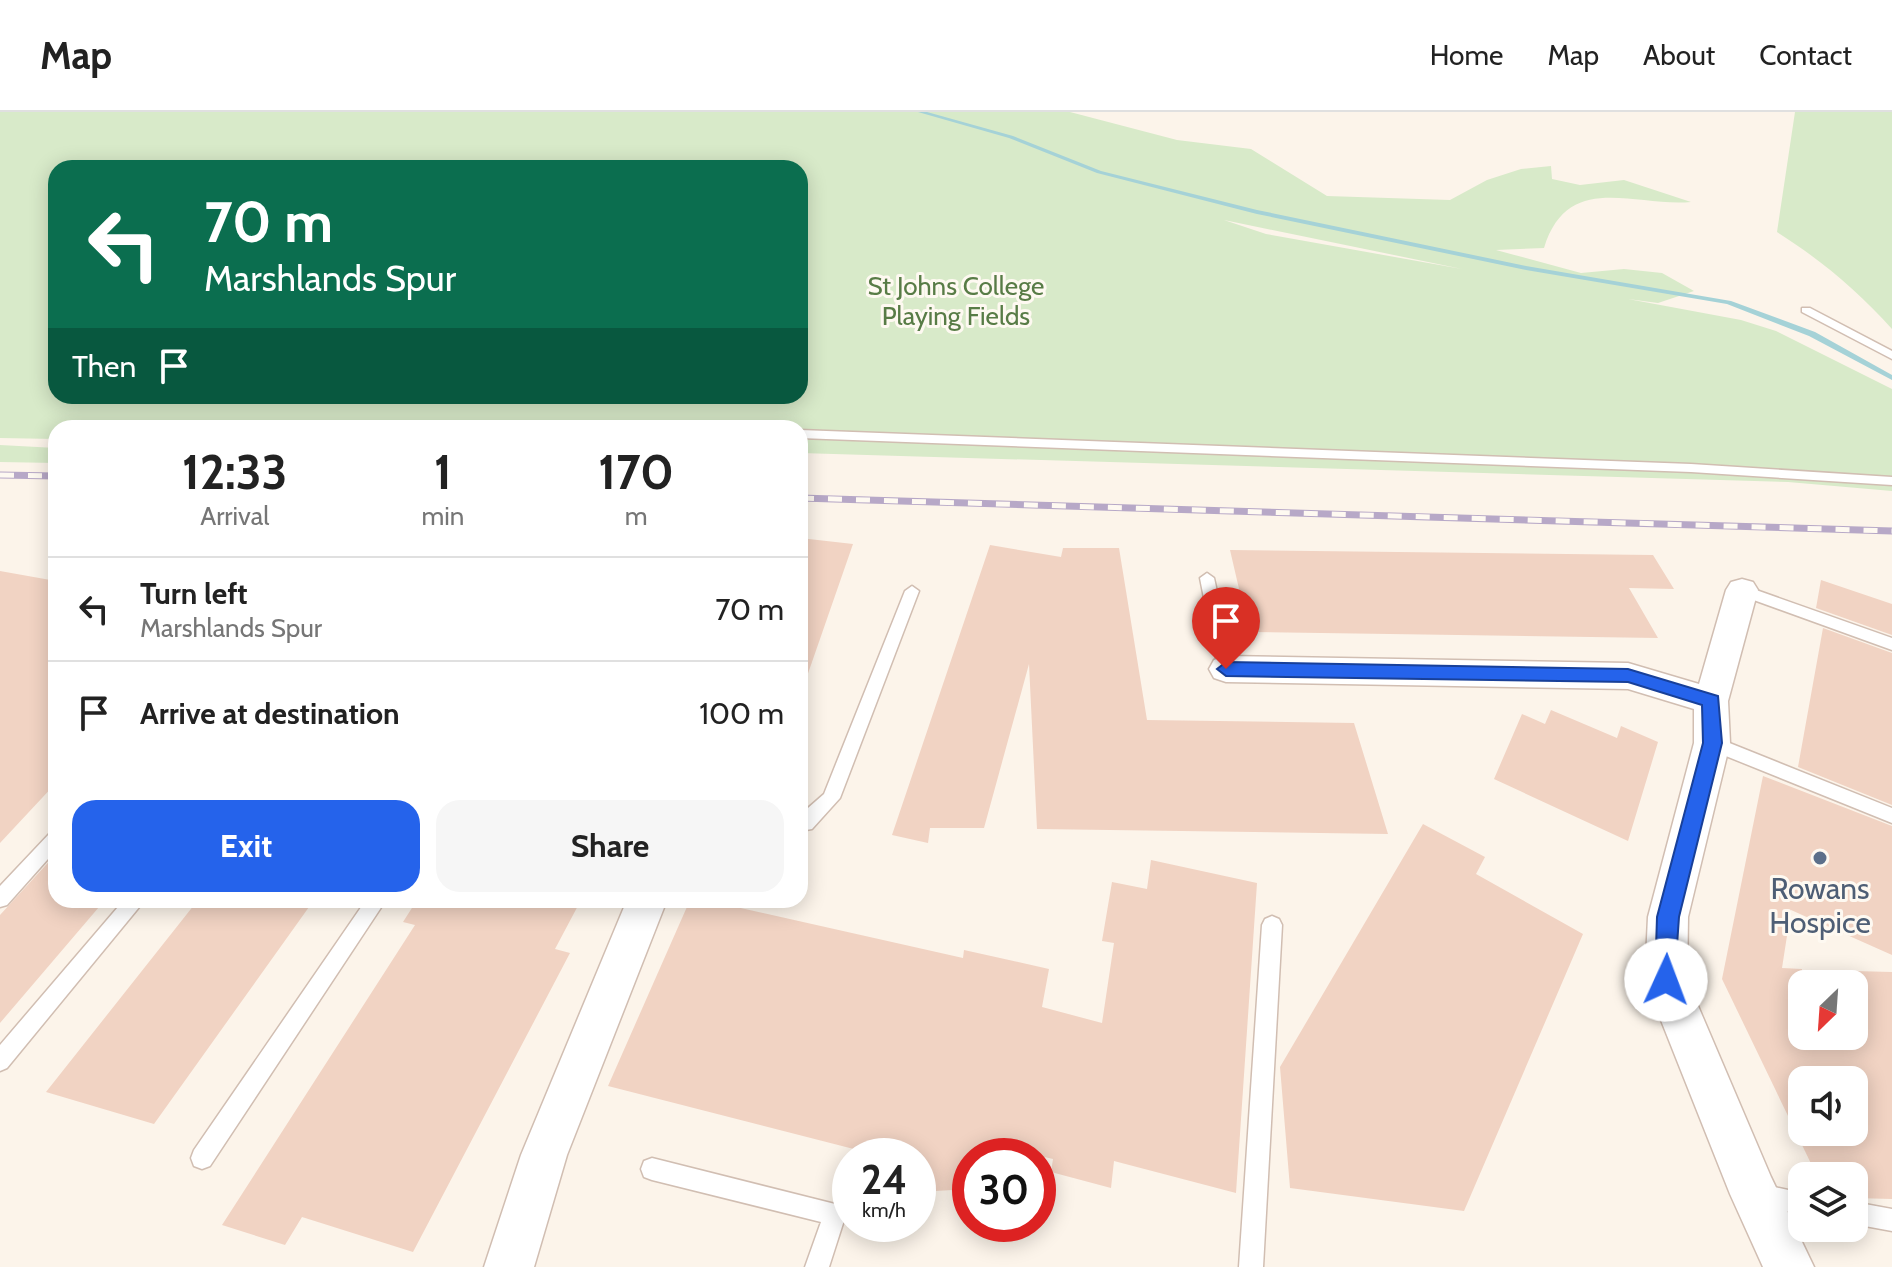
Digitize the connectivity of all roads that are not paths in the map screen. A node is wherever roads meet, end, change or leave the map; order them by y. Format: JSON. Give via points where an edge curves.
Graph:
{"nodes":[{"id":1,"x":1806,"y":310,"type":"dead end"},
{"id":2,"x":1892,"y":356,"type":"edge"},
{"id":3,"x":808,"y":434,"type":"edge"},
{"id":4,"x":1892,"y":481,"type":"edge"},
{"id":5,"x":1207,"y":578,"type":"dead end"},
{"id":6,"x":1742,"y":590,"type":"joint"},
{"id":7,"x":912,"y":591,"type":"dead end"},
{"id":8,"x":1892,"y":644,"type":"edge"},
{"id":9,"x":1226,"y":669,"type":"joint"},
{"id":10,"x":1711,"y":701,"type":"junction"},
{"id":11,"x":1712,"y":743,"type":"junction"},
{"id":12,"x":1892,"y":816,"type":"edge"},
{"id":13,"x":808,"y":822,"type":"edge"},
{"id":14,"x":48,"y":847,"type":"edge"},
{"id":15,"x":0,"y":899,"type":"edge"},
{"id":16,"x":129,"y":908,"type":"edge"},
{"id":17,"x":372,"y":908,"type":"edge"},
{"id":18,"x":644,"y":908,"type":"edge"},
{"id":19,"x":1272,"y":925,"type":"dead end"},
{"id":20,"x":0,"y":1061,"type":"edge"},
{"id":21,"x":202,"y":1158,"type":"dead end"},
{"id":22,"x":652,"y":1169,"type":"dead end"},
{"id":23,"x":1754,"y":1194,"type":"junction"},
{"id":24,"x":1788,"y":1201,"type":"edge"},
{"id":25,"x":1868,"y":1216,"type":"edge"},
{"id":26,"x":1892,"y":1220,"type":"edge"},
{"id":27,"x":509,"y":1267,"type":"edge"},
{"id":28,"x":817,"y":1267,"type":"edge"},
{"id":29,"x":1251,"y":1267,"type":"edge"},
{"id":30,"x":1789,"y":1267,"type":"edge"}],
"edges":[{"from":1,"to":2,"type":"lane"},
{"from":3,"to":4,"type":"lane","via":[[1691,468]]},
{"from":5,"to":9,"type":"lane"},
{"from":6,"to":8,"type":"lane"},
{"from":6,"to":10,"type":"street"},
{"from":7,"to":13,"type":"lane","via":[[831,798]]},
{"from":9,"to":10,"type":"street","via":[[1628,676]]},
{"from":10,"to":11,"type":"street"},
{"from":11,"to":12,"type":"lane"},
{"from":11,"to":23,"type":"street","via":[[1668,917],[1666,980]]},
{"from":14,"to":15,"type":"lane"},
{"from":16,"to":20,"type":"lane"},
{"from":17,"to":21,"type":"lane"},
{"from":18,"to":27,"type":"street","via":[[544,1155]]},
{"from":19,"to":29,"type":"lane"},
{"from":22,"to":28,"type":"lane","via":[[835,1214]]},
{"from":23,"to":24,"type":"lane"},
{"from":23,"to":30,"type":"street"},
{"from":25,"to":26,"type":"lane"}]}
